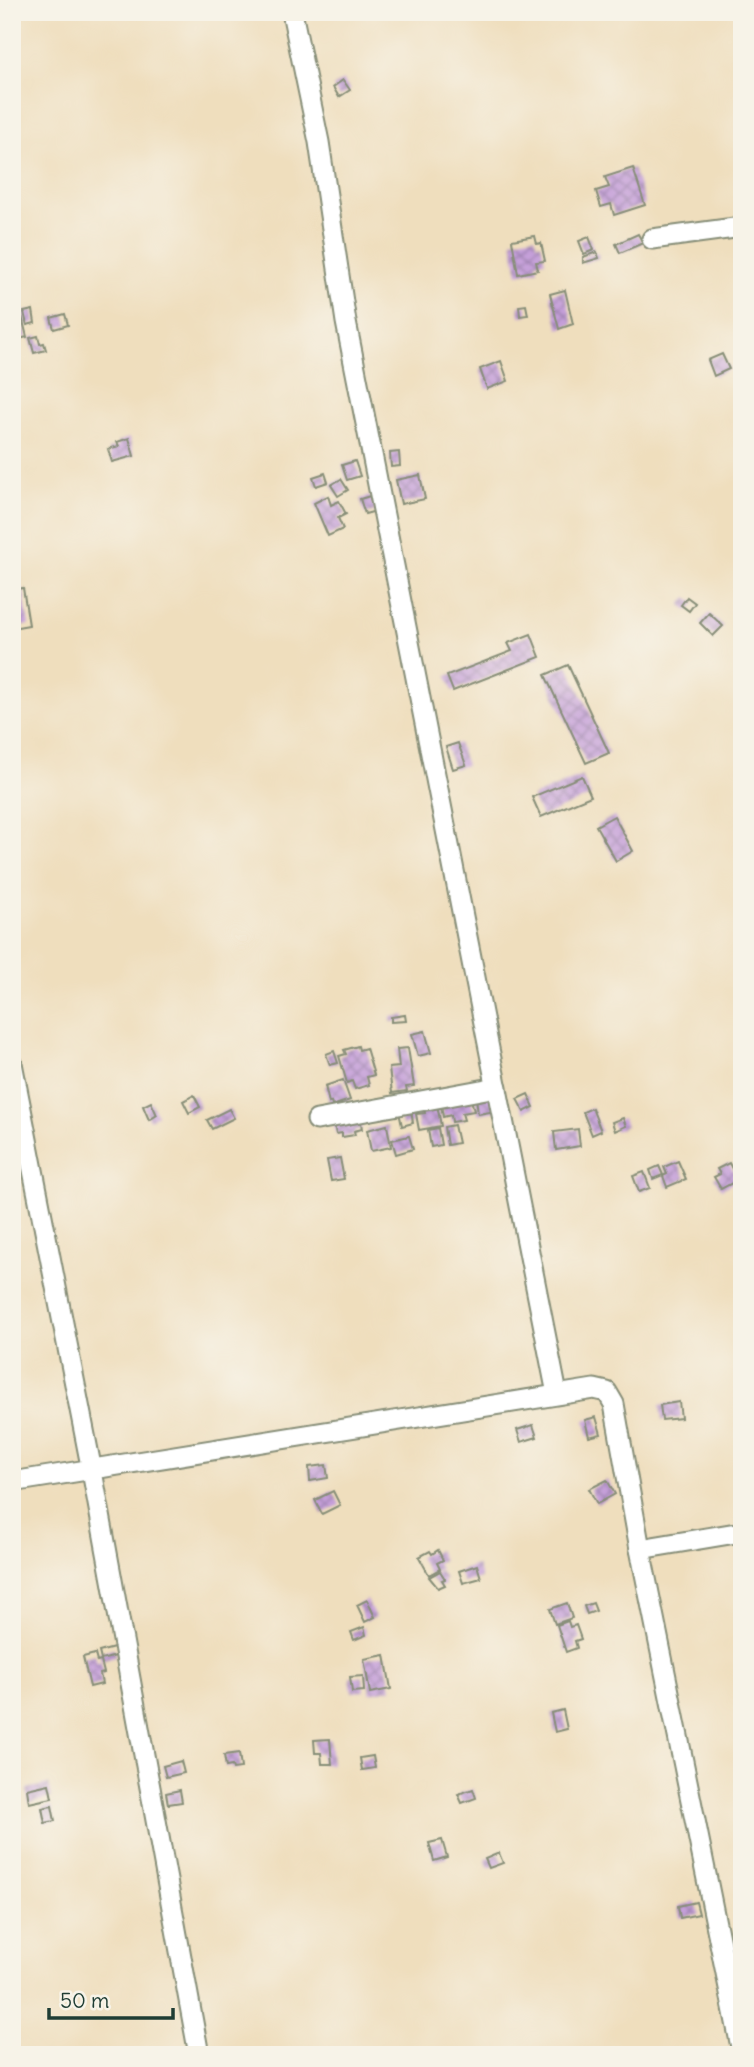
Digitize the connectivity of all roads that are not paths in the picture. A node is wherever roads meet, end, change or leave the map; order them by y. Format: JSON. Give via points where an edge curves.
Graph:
{"nodes":[{"id":1,"x":292,"y":12,"type":"edge"},
{"id":2,"x":742,"y":227,"type":"edge"},
{"id":3,"x":652,"y":239,"type":"dead end"},
{"id":4,"x":12,"y":1063,"type":"edge"},
{"id":5,"x":497,"y":1087,"type":"junction"},
{"id":6,"x":317,"y":1120,"type":"dead end"},
{"id":7,"x":557,"y":1394,"type":"junction"},
{"id":8,"x":92,"y":1471,"type":"junction"},
{"id":9,"x":12,"y":1482,"type":"edge"},
{"id":10,"x":742,"y":1532,"type":"edge"},
{"id":11,"x":640,"y":1549,"type":"junction"},
{"id":12,"x":742,"y":2052,"type":"edge"},
{"id":13,"x":199,"y":2055,"type":"edge"}],
"edges":[{"from":1,"to":5,"type":"street","via":[[319,142],[346,322]]},
{"from":2,"to":3,"type":"street"},
{"from":4,"to":8,"type":"street"},
{"from":5,"to":6,"type":"street"},
{"from":5,"to":7,"type":"street"},
{"from":7,"to":8,"type":"street"},
{"from":7,"to":11,"type":"street","via":[[594,1388],[607,1392],[614,1404]]},
{"from":8,"to":9,"type":"street"},
{"from":8,"to":13,"type":"street"},
{"from":10,"to":11,"type":"street"},
{"from":11,"to":12,"type":"street"}]}
